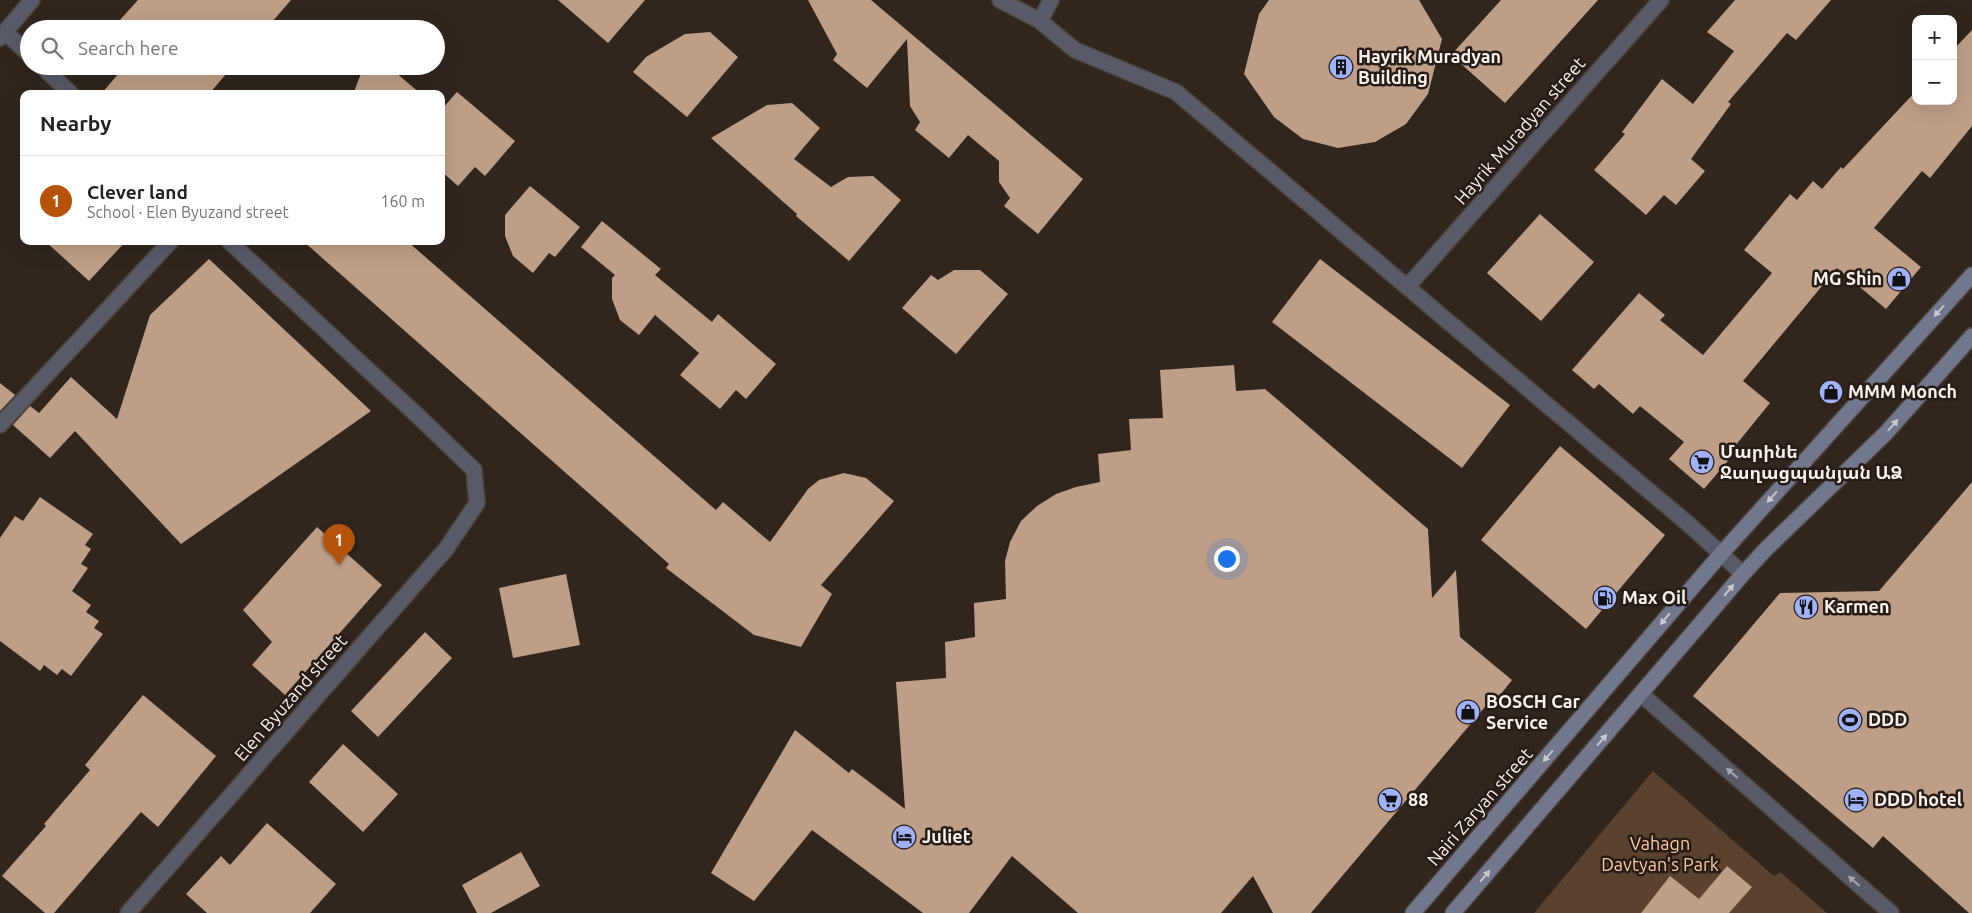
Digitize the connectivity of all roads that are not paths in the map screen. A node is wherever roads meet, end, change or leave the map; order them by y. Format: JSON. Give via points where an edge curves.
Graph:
{"nodes":[{"id":1,"x":32,"y":0,"type":"edge"},
{"id":2,"x":1000,"y":0,"type":"edge"},
{"id":3,"x":1051,"y":0,"type":"edge"},
{"id":4,"x":1661,"y":0,"type":"edge"},
{"id":5,"x":1040,"y":21,"type":"junction"},
{"id":6,"x":3,"y":35,"type":"edge"},
{"id":7,"x":20,"y":47,"type":"edge"},
{"id":8,"x":51,"y":75,"type":"edge"},
{"id":9,"x":67,"y":90,"type":"edge"},
{"id":10,"x":167,"y":245,"type":"edge"},
{"id":11,"x":232,"y":245,"type":"edge"},
{"id":12,"x":1972,"y":275,"type":"edge"},
{"id":13,"x":1408,"y":286,"type":"junction"},
{"id":14,"x":1972,"y":336,"type":"edge"},
{"id":15,"x":0,"y":426,"type":"edge"},
{"id":16,"x":1721,"y":554,"type":"junction"},
{"id":17,"x":1743,"y":574,"type":"junction"},
{"id":18,"x":1641,"y":694,"type":"junction"},
{"id":19,"x":128,"y":913,"type":"edge"},
{"id":20,"x":1413,"y":913,"type":"edge"},
{"id":21,"x":1453,"y":913,"type":"edge"},
{"id":22,"x":1891,"y":913,"type":"edge"}],
"edges":[{"from":1,"to":6,"type":"street"},
{"from":2,"to":5,"type":"street"},
{"from":3,"to":5,"type":"street"},
{"from":4,"to":13,"type":"street","name":"Hayrik Muradyan street"},
{"from":5,"to":13,"type":"street","via":[[1075,50],[1176,92]]},
{"from":6,"to":7,"type":"street"},
{"from":8,"to":9,"type":"street"},
{"from":10,"to":15,"type":"street"},
{"from":11,"to":19,"type":"street","name":"Elen Byuzand street","via":[[474,470],[477,503],[446,549]]},
{"from":12,"to":16,"type":"main road","name":"Nairi Zaryan street","one_way":true},
{"from":13,"to":16,"type":"street"},
{"from":17,"to":14,"type":"main road","one_way":true,"via":[[1886,433]]},
{"from":16,"to":17,"type":"street"},
{"from":16,"to":20,"type":"main road","name":"Nairi Zaryan street","one_way":true},
{"from":18,"to":17,"type":"main road","one_way":true},
{"from":21,"to":18,"type":"main road","one_way":true},
{"from":22,"to":18,"type":"street","one_way":true}]}
